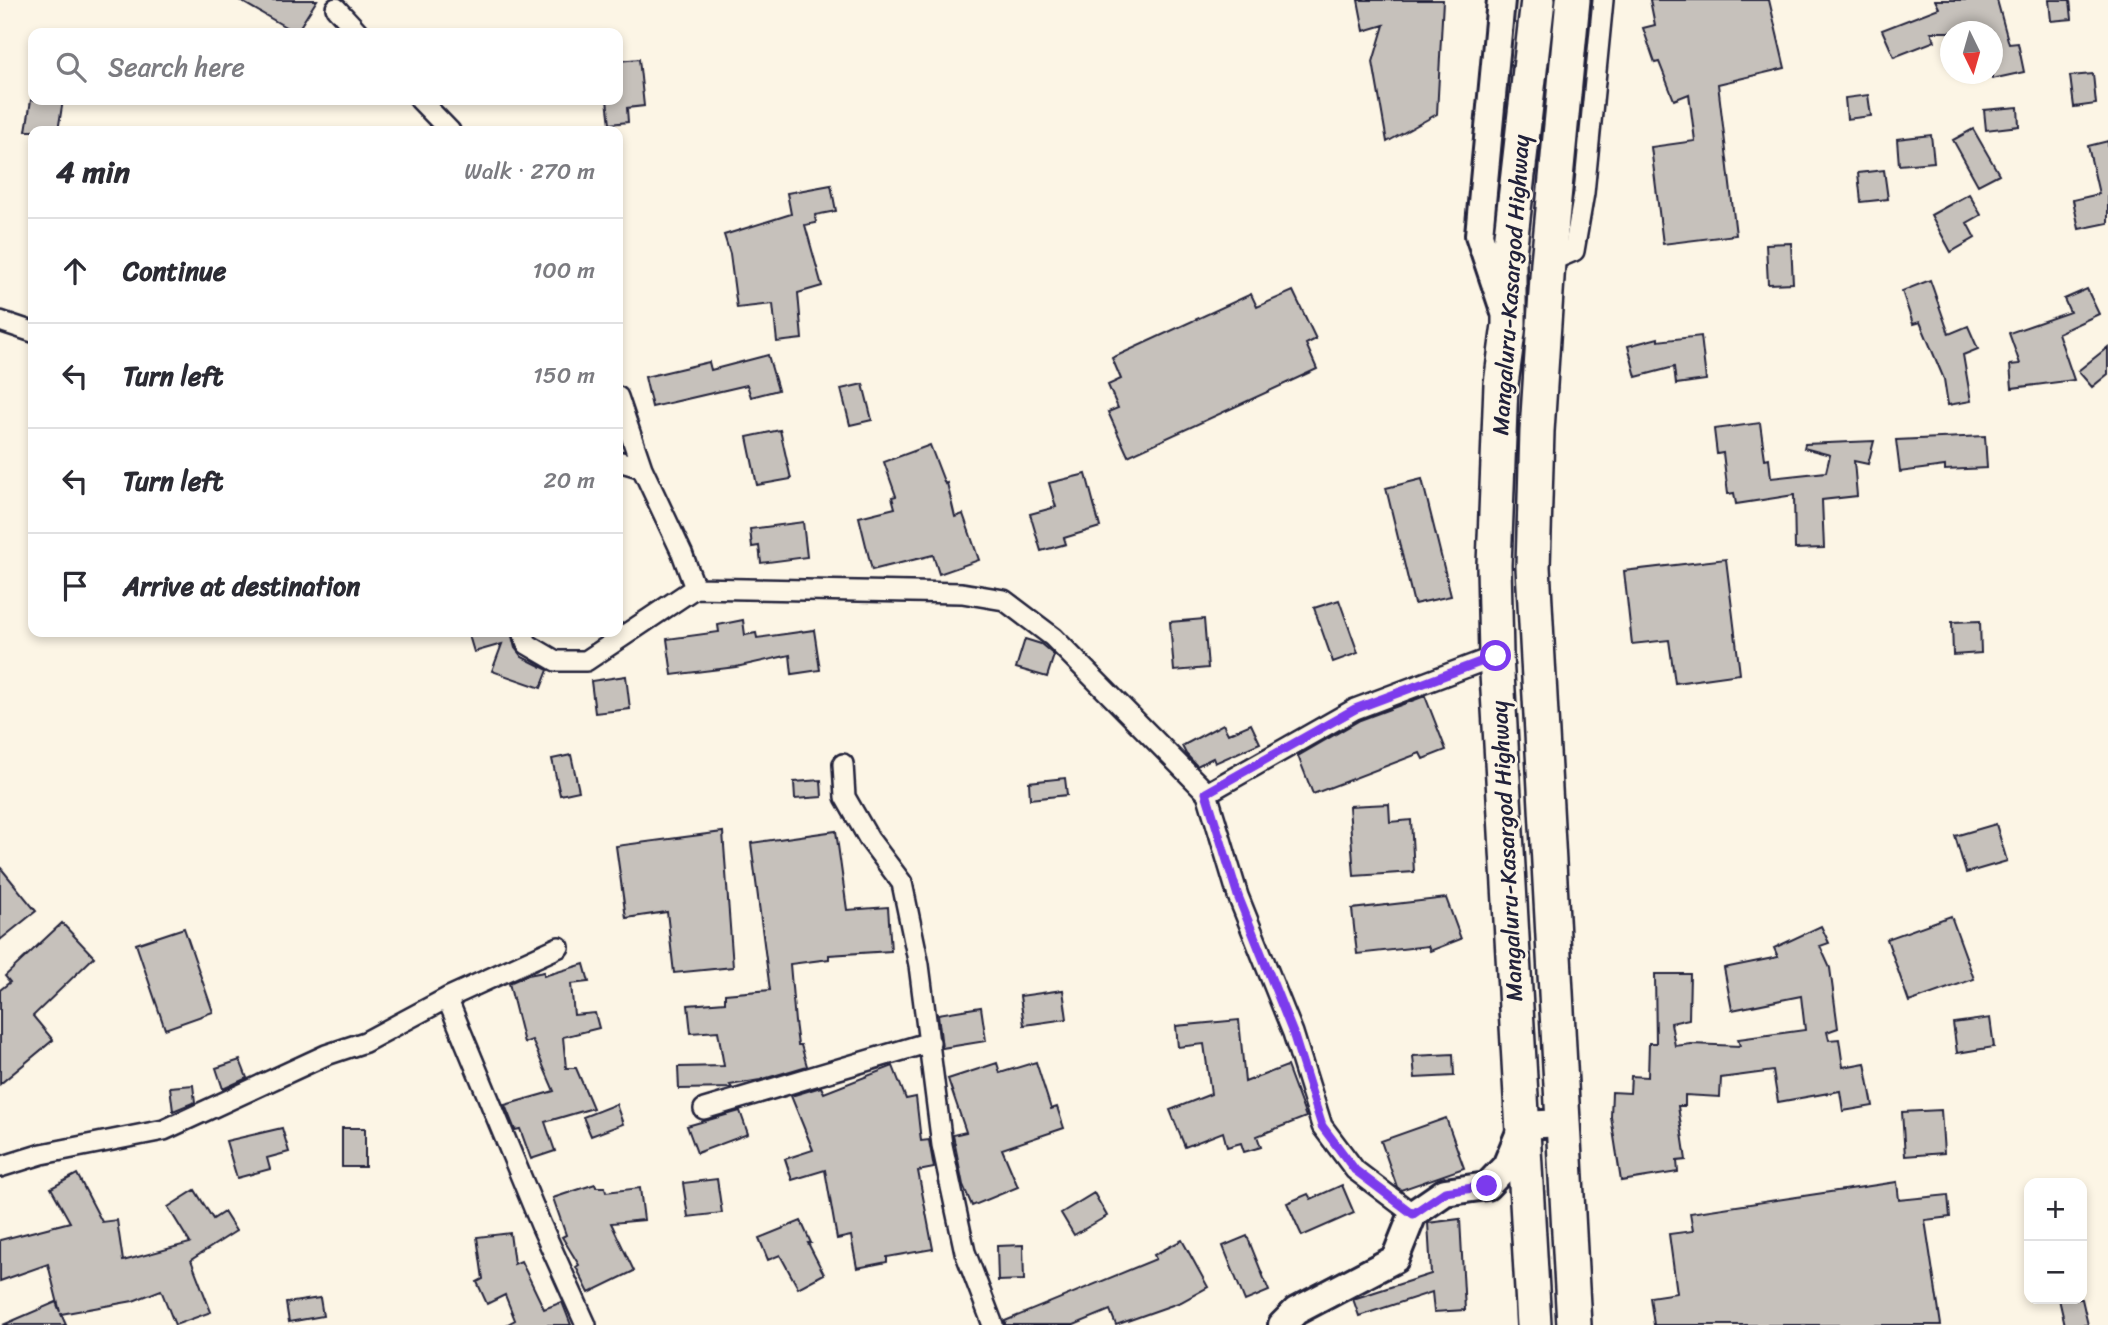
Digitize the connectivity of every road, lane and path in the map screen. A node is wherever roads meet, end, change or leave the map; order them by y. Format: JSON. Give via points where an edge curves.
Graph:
{"nodes":[{"id":1,"x":1501,"y":0,"type":"edge"},
{"id":2,"x":1538,"y":0,"type":"edge"},
{"id":3,"x":1573,"y":0,"type":"edge"},
{"id":4,"x":1603,"y":0,"type":"edge"},
{"id":5,"x":336,"y":8,"type":"dead end"},
{"id":6,"x":354,"y":28,"type":"edge"},
{"id":7,"x":426,"y":105,"type":"edge"},
{"id":8,"x":445,"y":126,"type":"edge"},
{"id":9,"x":1548,"y":262,"type":"junction"},
{"id":10,"x":0,"y":321,"type":"edge"},
{"id":11,"x":1509,"y":325,"type":"junction"},
{"id":12,"x":28,"y":329,"type":"edge"},
{"id":13,"x":623,"y":412,"type":"edge"},
{"id":14,"x":623,"y":462,"type":"edge"},
{"id":15,"x":642,"y":468,"type":"junction"},
{"id":16,"x":695,"y":588,"type":"junction"},
{"id":17,"x":623,"y":636,"type":"edge"},
{"id":18,"x":525,"y":637,"type":"edge"},
{"id":19,"x":622,"y":637,"type":"edge"},
{"id":20,"x":1496,"y":656,"type":"junction"},
{"id":21,"x":843,"y":764,"type":"dead end"},
{"id":22,"x":1206,"y":793,"type":"junction"},
{"id":23,"x":559,"y":947,"type":"dead end"},
{"id":24,"x":447,"y":998,"type":"junction"},
{"id":25,"x":930,"y":1042,"type":"junction"},
{"id":26,"x":704,"y":1109,"type":"dead end"},
{"id":27,"x":1563,"y":1123,"type":"junction"},
{"id":28,"x":1522,"y":1125,"type":"junction"},
{"id":29,"x":0,"y":1167,"type":"edge"},
{"id":30,"x":1413,"y":1214,"type":"junction"},
{"id":31,"x":586,"y":1325,"type":"edge"},
{"id":32,"x":993,"y":1325,"type":"edge"},
{"id":33,"x":1282,"y":1325,"type":"edge"},
{"id":34,"x":1534,"y":1325,"type":"edge"},
{"id":35,"x":1574,"y":1325,"type":"edge"}],
"edges":[{"from":1,"to":11,"type":"street","via":[[1479,235]]},
{"from":2,"to":11,"type":"highway","name":"Mangaluru-Kasargod Highway","via":[[1509,253]]},
{"from":3,"to":9,"type":"highway","name":"Mangaluru-Kasargod Highway"},
{"from":4,"to":9,"type":"street","via":[[1574,251]]},
{"from":5,"to":6,"type":"street"},
{"from":7,"to":8,"type":"street"},
{"from":9,"to":27,"type":"highway","name":"Mangaluru-Kasargod Highway","via":[[1532,567]]},
{"from":10,"to":12,"type":"street"},
{"from":11,"to":20,"type":"highway","name":"Mangaluru-Kasargod Highway","via":[[1501,384],[1494,565]]},
{"from":13,"to":15,"type":"street"},
{"from":14,"to":15,"type":"street"},
{"from":15,"to":16,"type":"street"},
{"from":16,"to":17,"type":"street"},
{"from":16,"to":22,"type":"street","via":[[962,593],[1004,600],[1053,637]]},
{"from":18,"to":19,"type":"street","via":[[527,644],[556,661],[586,661]]},
{"from":20,"to":22,"type":"street","via":[[1355,709]]},
{"from":20,"to":28,"type":"highway","name":"Mangaluru-Kasargod Highway"},
{"from":21,"to":25,"type":"street","via":[[845,797],[902,883]]},
{"from":22,"to":30,"type":"street","via":[[1238,896],[1293,1033],[1322,1126],[1355,1170]]},
{"from":23,"to":24,"type":"street"},
{"from":24,"to":29,"type":"street","via":[[365,1042],[326,1055],[164,1130]]},
{"from":24,"to":31,"type":"street"},
{"from":25,"to":26,"type":"street"},
{"from":25,"to":32,"type":"street","via":[[943,1145],[965,1252]]},
{"from":27,"to":28,"type":"street"},
{"from":27,"to":35,"type":"highway","name":"Mangaluru-Kasargod Highway"},
{"from":28,"to":30,"type":"street","via":[[1506,1166],[1487,1186],[1445,1192]]},
{"from":28,"to":34,"type":"highway","name":"Mangaluru-Kasargod Highway"},
{"from":30,"to":33,"type":"street","via":[[1395,1259],[1296,1311]]}]}
